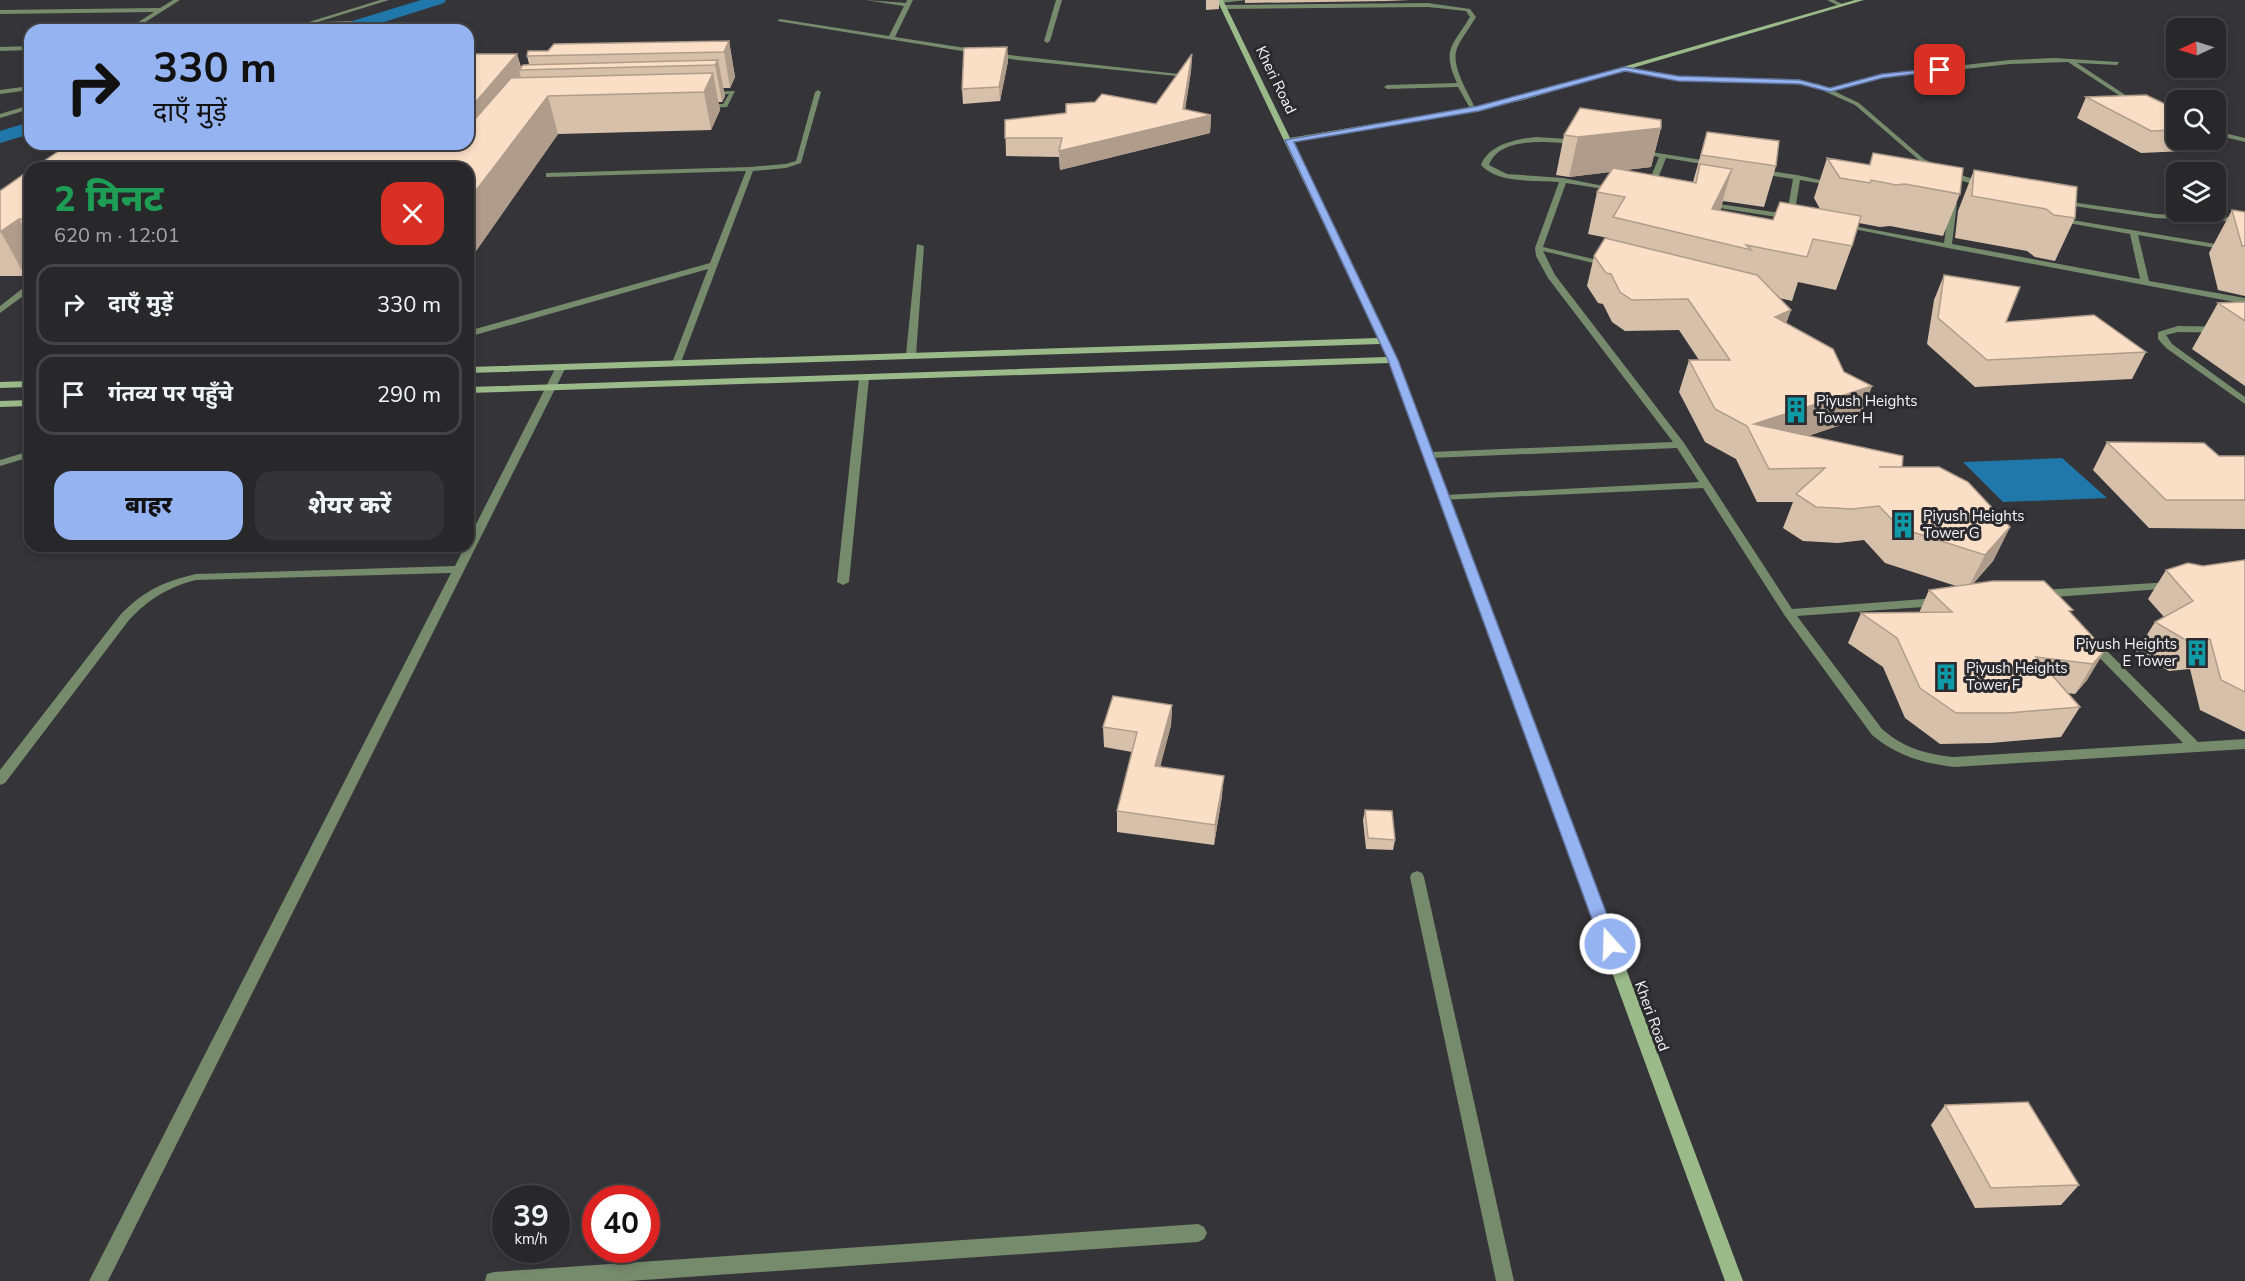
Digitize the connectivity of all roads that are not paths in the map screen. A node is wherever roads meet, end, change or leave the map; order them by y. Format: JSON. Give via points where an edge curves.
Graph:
{"nodes":[{"id":1,"x":177,"y":0,"type":"edge"},
{"id":2,"x":386,"y":0,"type":"edge"},
{"id":3,"x":868,"y":0,"type":"edge"},
{"id":4,"x":1059,"y":0,"type":"edge"},
{"id":5,"x":1244,"y":0,"type":"edge"},
{"id":6,"x":1830,"y":0,"type":"edge"},
{"id":7,"x":1861,"y":0,"type":"edge"},
{"id":8,"x":1221,"y":2,"type":"edge"},
{"id":9,"x":909,"y":3,"type":"edge"},
{"id":10,"x":1841,"y":5,"type":"junction"},
{"id":11,"x":162,"y":10,"type":"junction"},
{"id":12,"x":0,"y":12,"type":"edge"},
{"id":13,"x":780,"y":21,"type":"dead end"},
{"id":14,"x":139,"y":24,"type":"edge"},
{"id":15,"x":306,"y":24,"type":"edge"},
{"id":16,"x":891,"y":39,"type":"junction"},
{"id":17,"x":1047,"y":41,"type":"dead end"},
{"id":18,"x":24,"y":48,"type":"edge"},
{"id":19,"x":0,"y":49,"type":"edge"},
{"id":20,"x":2069,"y":60,"type":"junction"},
{"id":21,"x":2117,"y":63,"type":"dead end"},
{"id":22,"x":1624,"y":69,"type":"junction"},
{"id":23,"x":1176,"y":74,"type":"edge"},
{"id":24,"x":1461,"y":85,"type":"junction"},
{"id":25,"x":1387,"y":87,"type":"dead end"},
{"id":26,"x":24,"y":89,"type":"edge"},
{"id":27,"x":1830,"y":90,"type":"junction"},
{"id":28,"x":0,"y":92,"type":"edge"},
{"id":29,"x":818,"y":92,"type":"dead end"},
{"id":30,"x":697,"y":93,"type":"edge"},
{"id":31,"x":691,"y":106,"type":"edge"},
{"id":32,"x":2143,"y":108,"type":"edge"},
{"id":33,"x":24,"y":109,"type":"edge"},
{"id":34,"x":1473,"y":109,"type":"junction"},
{"id":35,"x":0,"y":116,"type":"edge"},
{"id":36,"x":2226,"y":135,"type":"edge"},
{"id":37,"x":1289,"y":140,"type":"junction"},
{"id":38,"x":2245,"y":140,"type":"edge"},
{"id":39,"x":1585,"y":144,"type":"edge"},
{"id":40,"x":1630,"y":151,"type":"edge"},
{"id":41,"x":1663,"y":156,"type":"junction"},
{"id":42,"x":1719,"y":165,"type":"edge"},
{"id":43,"x":750,"y":169,"type":"junction"},
{"id":44,"x":1752,"y":170,"type":"edge"},
{"id":45,"x":549,"y":175,"type":"dead end"},
{"id":46,"x":1797,"y":177,"type":"junction"},
{"id":47,"x":1563,"y":180,"type":"junction"},
{"id":48,"x":1839,"y":184,"type":"edge"},
{"id":49,"x":1993,"y":188,"type":"edge"},
{"id":50,"x":1626,"y":190,"type":"edge"},
{"id":51,"x":1637,"y":192,"type":"edge"},
{"id":52,"x":1648,"y":194,"type":"junction"},
{"id":53,"x":1659,"y":196,"type":"edge"},
{"id":54,"x":1942,"y":201,"type":"edge"},
{"id":55,"x":2056,"y":201,"type":"edge"},
{"id":56,"x":1692,"y":202,"type":"edge"},
{"id":57,"x":1953,"y":203,"type":"junction"},
{"id":58,"x":1964,"y":204,"type":"edge"},
{"id":59,"x":1790,"y":217,"type":"junction"},
{"id":60,"x":2043,"y":217,"type":"edge"},
{"id":61,"x":1802,"y":219,"type":"edge"},
{"id":62,"x":2245,"y":220,"type":"edge"},
{"id":63,"x":1836,"y":225,"type":"edge"},
{"id":64,"x":2133,"y":232,"type":"junction"},
{"id":65,"x":920,"y":246,"type":"dead end"},
{"id":66,"x":1948,"y":246,"type":"junction"},
{"id":67,"x":1539,"y":248,"type":"junction"},
{"id":68,"x":2245,"y":251,"type":"edge"},
{"id":69,"x":714,"y":265,"type":"junction"},
{"id":70,"x":1615,"y":267,"type":"edge"},
{"id":71,"x":2145,"y":283,"type":"junction"},
{"id":72,"x":24,"y":292,"type":"edge"},
{"id":73,"x":2245,"y":301,"type":"edge"},
{"id":74,"x":0,"y":310,"type":"edge"},
{"id":75,"x":2245,"y":330,"type":"edge"},
{"id":76,"x":474,"y":332,"type":"edge"},
{"id":77,"x":1383,"y":341,"type":"junction"},
{"id":78,"x":911,"y":355,"type":"junction"},
{"id":79,"x":1393,"y":360,"type":"junction"},
{"id":80,"x":677,"y":363,"type":"junction"},
{"id":81,"x":561,"y":367,"type":"junction"},
{"id":82,"x":474,"y":370,"type":"edge"},
{"id":83,"x":864,"y":378,"type":"junction"},
{"id":84,"x":24,"y":384,"type":"edge"},
{"id":85,"x":0,"y":385,"type":"edge"},
{"id":86,"x":550,"y":387,"type":"junction"},
{"id":87,"x":474,"y":390,"type":"edge"},
{"id":88,"x":2245,"y":401,"type":"edge"},
{"id":89,"x":24,"y":403,"type":"edge"},
{"id":90,"x":0,"y":404,"type":"edge"},
{"id":91,"x":1680,"y":445,"type":"junction"},
{"id":92,"x":1430,"y":455,"type":"junction"},
{"id":93,"x":24,"y":456,"type":"edge"},
{"id":94,"x":0,"y":463,"type":"edge"},
{"id":95,"x":1705,"y":485,"type":"junction"},
{"id":96,"x":1445,"y":498,"type":"junction"},
{"id":97,"x":474,"y":536,"type":"edge"},
{"id":98,"x":466,"y":552,"type":"edge"},
{"id":99,"x":457,"y":569,"type":"junction"},
{"id":100,"x":843,"y":582,"type":"dead end"},
{"id":101,"x":2186,"y":585,"type":"edge"},
{"id":102,"x":2042,"y":597,"type":"edge"},
{"id":103,"x":1947,"y":601,"type":"edge"},
{"id":104,"x":1789,"y":612,"type":"junction"},
{"id":105,"x":2085,"y":636,"type":"edge"},
{"id":106,"x":2245,"y":744,"type":"edge"},
{"id":107,"x":2194,"y":746,"type":"junction"},
{"id":108,"x":0,"y":780,"type":"edge"},
{"id":109,"x":1417,"y":877,"type":"dead end"},
{"id":110,"x":1198,"y":1233,"type":"dead end"},
{"id":111,"x":98,"y":1281,"type":"edge"},
{"id":112,"x":494,"y":1281,"type":"edge"},
{"id":113,"x":1505,"y":1281,"type":"edge"},
{"id":114,"x":1734,"y":1281,"type":"edge"}],
"edges":[{"from":1,"to":11,"type":"street"},
{"from":2,"to":15,"type":"street"},
{"from":3,"to":9,"type":"street"},
{"from":4,"to":17,"type":"street"},
{"from":5,"to":8,"type":"street"},
{"from":6,"to":10,"type":"street"},
{"from":7,"to":10,"type":"street"},
{"from":8,"to":24,"type":"street","via":[[1461,8],[1473,18],[1454,45],[1453,61]]},
{"from":8,"to":37,"type":"street","name":"Kheri Road"},
{"from":9,"to":16,"type":"street"},
{"from":10,"to":22,"type":"street"},
{"from":11,"to":12,"type":"street"},
{"from":11,"to":14,"type":"street"},
{"from":13,"to":16,"type":"street"},
{"from":16,"to":23,"type":"street"},
{"from":18,"to":19,"type":"street"},
{"from":20,"to":21,"type":"street"},
{"from":20,"to":27,"type":"street","via":[[2032,60],[1895,75]]},
{"from":20,"to":32,"type":"street"},
{"from":22,"to":27,"type":"street","via":[[1678,79],[1800,82]]},
{"from":22,"to":34,"type":"street"},
{"from":24,"to":25,"type":"street"},
{"from":24,"to":34,"type":"street"},
{"from":26,"to":28,"type":"street"},
{"from":27,"to":49,"type":"street","via":[[1857,104],[1942,172]]},
{"from":29,"to":43,"type":"street","via":[[799,162]]},
{"from":30,"to":31,"type":"street","via":[[733,93],[725,106]]},
{"from":33,"to":35,"type":"street"},
{"from":34,"to":37,"type":"street"},
{"from":36,"to":38,"type":"street"},
{"from":37,"to":77,"type":"street","name":"Kheri Road"},
{"from":39,"to":47,"type":"street","via":[[1517,140],[1491,155],[1485,165],[1506,176]]},
{"from":40,"to":41,"type":"street"},
{"from":41,"to":42,"type":"street"},
{"from":41,"to":52,"type":"street"},
{"from":43,"to":45,"type":"street"},
{"from":43,"to":69,"type":"street"},
{"from":44,"to":46,"type":"street"},
{"from":46,"to":48,"type":"street"},
{"from":46,"to":59,"type":"street"},
{"from":47,"to":50,"type":"street"},
{"from":47,"to":67,"type":"street"},
{"from":51,"to":52,"type":"street"},
{"from":52,"to":53,"type":"street"},
{"from":54,"to":57,"type":"street"},
{"from":55,"to":62,"type":"street","via":[[2155,216]]},
{"from":56,"to":59,"type":"street"},
{"from":57,"to":58,"type":"street"},
{"from":57,"to":66,"type":"street"},
{"from":59,"to":61,"type":"street"},
{"from":60,"to":64,"type":"street"},
{"from":63,"to":66,"type":"street"},
{"from":64,"to":68,"type":"street"},
{"from":64,"to":71,"type":"street"},
{"from":65,"to":78,"type":"street"},
{"from":66,"to":71,"type":"street"},
{"from":67,"to":70,"type":"street"},
{"from":67,"to":91,"type":"street","via":[[1551,276]]},
{"from":69,"to":76,"type":"street"},
{"from":69,"to":80,"type":"street"},
{"from":71,"to":73,"type":"street"},
{"from":72,"to":74,"type":"street"},
{"from":75,"to":88,"type":"street","via":[[2178,329],[2161,334],[2169,346]]},
{"from":77,"to":78,"type":"street"},
{"from":77,"to":79,"type":"street","name":"Kheri Road"},
{"from":78,"to":80,"type":"street"},
{"from":79,"to":83,"type":"street"},
{"from":79,"to":92,"type":"street","name":"Kheri Road"},
{"from":80,"to":81,"type":"street"},
{"from":81,"to":82,"type":"street"},
{"from":81,"to":86,"type":"street"},
{"from":83,"to":86,"type":"street"},
{"from":83,"to":100,"type":"street"},
{"from":84,"to":85,"type":"street"},
{"from":86,"to":87,"type":"street"},
{"from":86,"to":97,"type":"street"},
{"from":89,"to":90,"type":"street"},
{"from":91,"to":92,"type":"street"},
{"from":91,"to":95,"type":"street"},
{"from":92,"to":96,"type":"street","name":"Kheri Road"},
{"from":93,"to":94,"type":"street"},
{"from":95,"to":96,"type":"street"},
{"from":95,"to":104,"type":"street"},
{"from":96,"to":114,"type":"street","name":"Kheri Road"},
{"from":98,"to":99,"type":"street"},
{"from":99,"to":108,"type":"street","via":[[196,577],[167,584],[144,597],[125,618]]},
{"from":99,"to":111,"type":"street"},
{"from":101,"to":102,"type":"street"},
{"from":103,"to":104,"type":"street"},
{"from":104,"to":107,"type":"street","via":[[1877,732],[1892,746],[1916,757],[1954,762]]},
{"from":105,"to":107,"type":"street"},
{"from":106,"to":107,"type":"street"},
{"from":109,"to":113,"type":"street"},
{"from":110,"to":112,"type":"street"}]}
